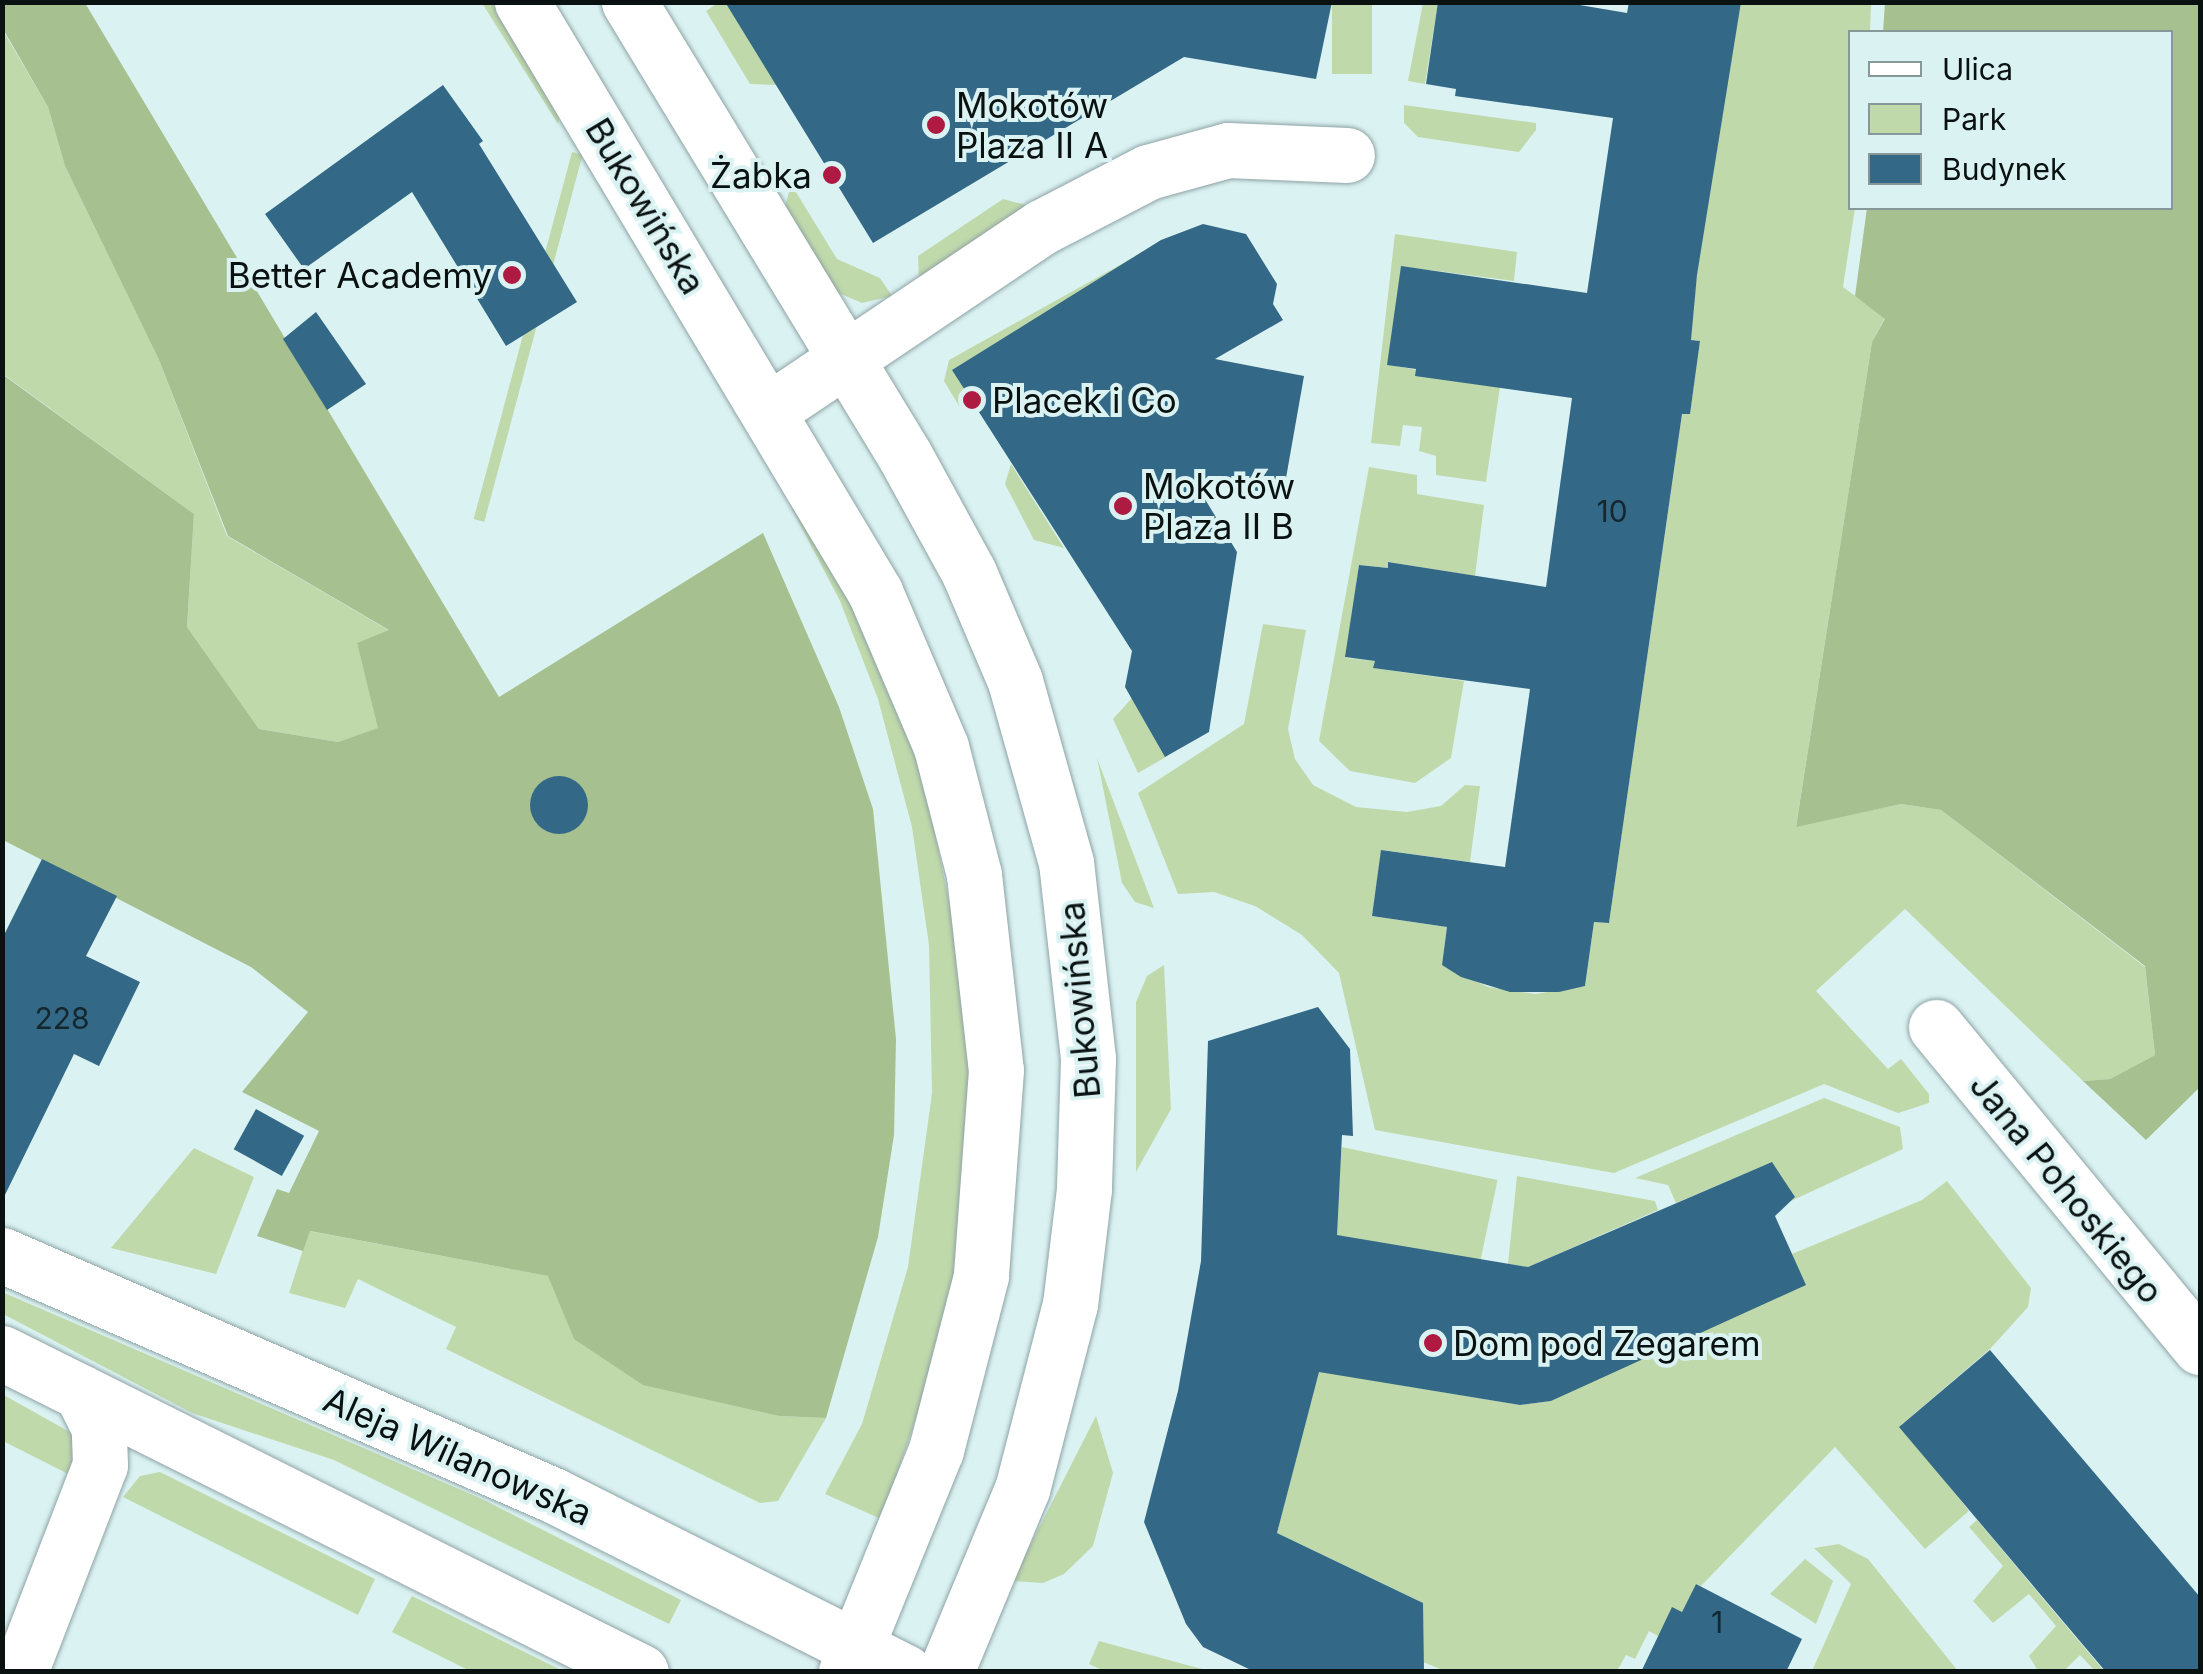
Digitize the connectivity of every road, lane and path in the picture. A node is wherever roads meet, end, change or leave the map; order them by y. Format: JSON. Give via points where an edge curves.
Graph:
{"nodes":[{"id":1,"x":522,"y":2,"type":"edge"},
{"id":2,"x":630,"y":2,"type":"edge"},
{"id":3,"x":1347,"y":154,"type":"dead end"},
{"id":4,"x":845,"y":357,"type":"junction"},
{"id":5,"x":768,"y":410,"type":"junction"},
{"id":6,"x":1936,"y":1028,"type":"dead end"},
{"id":7,"x":2,"y":1255,"type":"edge"},
{"id":8,"x":2200,"y":1348,"type":"edge"},
{"id":9,"x":2,"y":1353,"type":"edge"},
{"id":10,"x":81,"y":1392,"type":"junction"},
{"id":11,"x":852,"y":1660,"type":"edge"},
{"id":12,"x":20,"y":1672,"type":"edge"},
{"id":13,"x":641,"y":1672,"type":"edge"},
{"id":14,"x":905,"y":1672,"type":"edge"},
{"id":15,"x":946,"y":1672,"type":"edge"}],
"edges":[{"from":1,"to":5,"type":"street","name":"Bukowińska"},
{"from":2,"to":4,"type":"street","name":"Bukowińska"},
{"from":3,"to":4,"type":"street","via":[[1228,150],[1148,172],[1042,227]]},
{"from":4,"to":5,"type":"street"},
{"from":4,"to":15,"type":"street","name":"Bukowińska","via":[[944,524],[993,623],[1043,768],[1082,960],[1088,1140],[1070,1304],[1022,1489]]},
{"from":5,"to":11,"type":"street","name":"Bukowińska","via":[[868,580],[935,730],[974,875],[995,1030],[994,1168],[974,1310],[936,1450]]},
{"from":6,"to":8,"type":"street","name":"Jana Pohoskiego"},
{"from":7,"to":11,"type":"street","name":"Aleja Wilanowska","via":[[553,1495]]},
{"from":9,"to":10,"type":"street"},
{"from":10,"to":12,"type":"street","via":[[98,1428],[100,1465]]},
{"from":10,"to":13,"type":"street"},
{"from":11,"to":14,"type":"street","name":"Aleja Wilanowska"}]}
